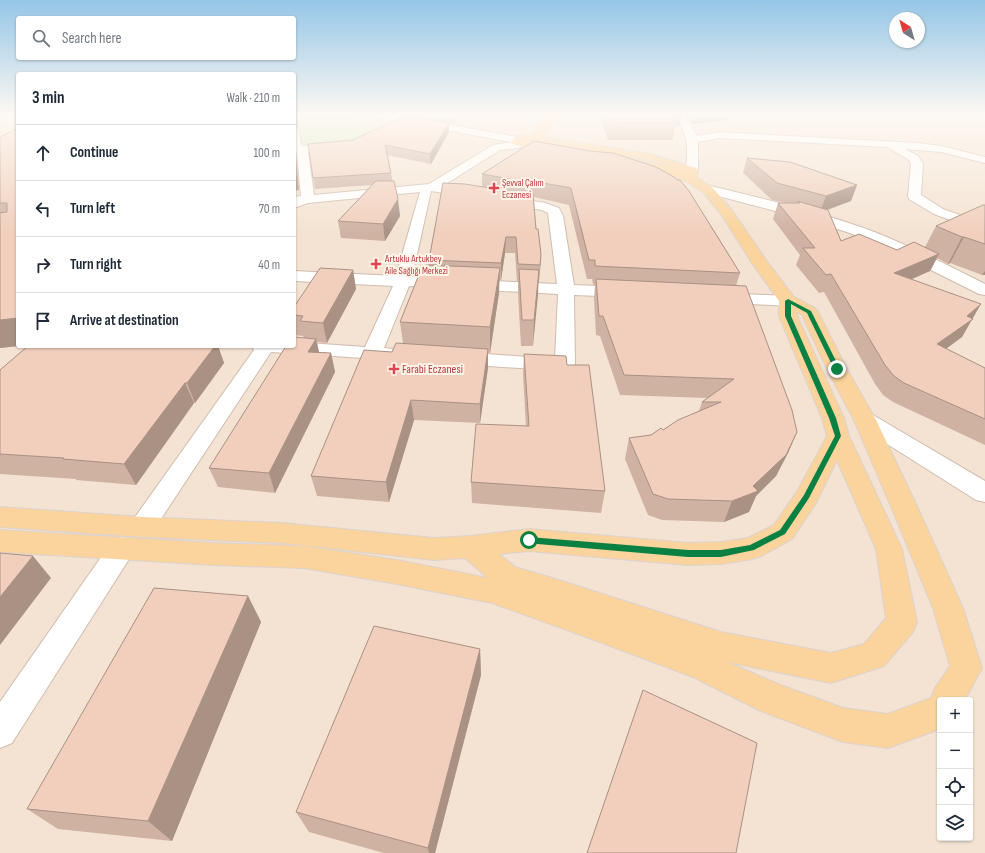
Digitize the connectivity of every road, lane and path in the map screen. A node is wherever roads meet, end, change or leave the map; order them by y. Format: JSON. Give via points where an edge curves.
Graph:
{"nodes":[{"id":1,"x":298,"y":154,"type":"edge"},
{"id":2,"x":484,"y":154,"type":"edge"},
{"id":3,"x":624,"y":154,"type":"edge"},
{"id":4,"x":693,"y":154,"type":"edge"},
{"id":5,"x":906,"y":154,"type":"edge"},
{"id":6,"x":960,"y":154,"type":"edge"},
{"id":7,"x":985,"y":160,"type":"edge"},
{"id":8,"x":691,"y":175,"type":"junction"},
{"id":9,"x":428,"y":187,"type":"junction"},
{"id":10,"x":707,"y":189,"type":"junction"},
{"id":11,"x":308,"y":199,"type":"junction"},
{"id":12,"x":296,"y":201,"type":"edge"},
{"id":13,"x":296,"y":203,"type":"edge"},
{"id":14,"x":985,"y":229,"type":"edge"},
{"id":15,"x":296,"y":276,"type":"edge"},
{"id":16,"x":403,"y":281,"type":"junction"},
{"id":17,"x":566,"y":289,"type":"junction"},
{"id":18,"x":985,"y":290,"type":"edge"},
{"id":19,"x":644,"y":293,"type":"edge"},
{"id":20,"x":707,"y":297,"type":"edge"},
{"id":21,"x":788,"y":301,"type":"junction"},
{"id":22,"x":265,"y":348,"type":"edge"},
{"id":23,"x":296,"y":348,"type":"edge"},
{"id":24,"x":372,"y":353,"type":"junction"},
{"id":25,"x":410,"y":355,"type":"edge"},
{"id":26,"x":441,"y":357,"type":"edge"},
{"id":27,"x":865,"y":420,"type":"junction"},
{"id":28,"x":838,"y":436,"type":"junction"},
{"id":29,"x":985,"y":493,"type":"edge"},
{"id":30,"x":0,"y":517,"type":"edge"},
{"id":31,"x":142,"y":527,"type":"junction"},
{"id":32,"x":0,"y":541,"type":"edge"},
{"id":33,"x":470,"y":547,"type":"junction"},
{"id":34,"x":122,"y":548,"type":"junction"},
{"id":35,"x":949,"y":697,"type":"edge"},
{"id":36,"x":937,"y":713,"type":"edge"},
{"id":37,"x":0,"y":731,"type":"edge"}],
"edges":[{"from":1,"to":11,"type":"street"},
{"from":2,"to":9,"type":"street"},
{"from":3,"to":8,"type":"main road","via":[[651,157]]},
{"from":4,"to":8,"type":"street"},
{"from":5,"to":14,"type":"street","via":[[914,158],[916,164],[914,196],[936,210]]},
{"from":6,"to":7,"type":"street"},
{"from":8,"to":10,"type":"main road"},
{"from":9,"to":11,"type":"street"},
{"from":9,"to":16,"type":"street"},
{"from":9,"to":17,"type":"street","via":[[545,207],[554,211]]},
{"from":10,"to":18,"type":"street","via":[[854,230],[899,248]]},
{"from":10,"to":21,"type":"main road"},
{"from":11,"to":12,"type":"street"},
{"from":11,"to":13,"type":"street"},
{"from":15,"to":16,"type":"street"},
{"from":16,"to":17,"type":"street"},
{"from":16,"to":24,"type":"street"},
{"from":17,"to":19,"type":"street"},
{"from":17,"to":26,"type":"street","via":[[565,365]]},
{"from":20,"to":21,"type":"street"},
{"from":21,"to":27,"type":"main road","via":[[809,312]]},
{"from":21,"to":28,"type":"main road","via":[[788,316],[833,418]]},
{"from":22,"to":31,"type":"street"},
{"from":23,"to":24,"type":"street"},
{"from":24,"to":25,"type":"street"},
{"from":27,"to":29,"type":"street"},
{"from":27,"to":35,"type":"main road","via":[[948,608],[964,660],[966,668]]},
{"from":28,"to":33,"type":"main road","via":[[807,496],[783,532],[752,548],[721,553],[688,554],[529,540]]},
{"from":28,"to":33,"type":"main road","via":[[889,549],[902,622],[872,656],[831,668],[721,646],[507,577]]},
{"from":30,"to":31,"type":"main road"},
{"from":31,"to":33,"type":"main road","via":[[282,533],[434,549]]},
{"from":32,"to":34,"type":"main road"},
{"from":34,"to":36,"type":"main road","via":[[304,557],[492,591],[702,666],[773,699],[843,725],[888,731]]},
{"from":34,"to":37,"type":"street"}]}
